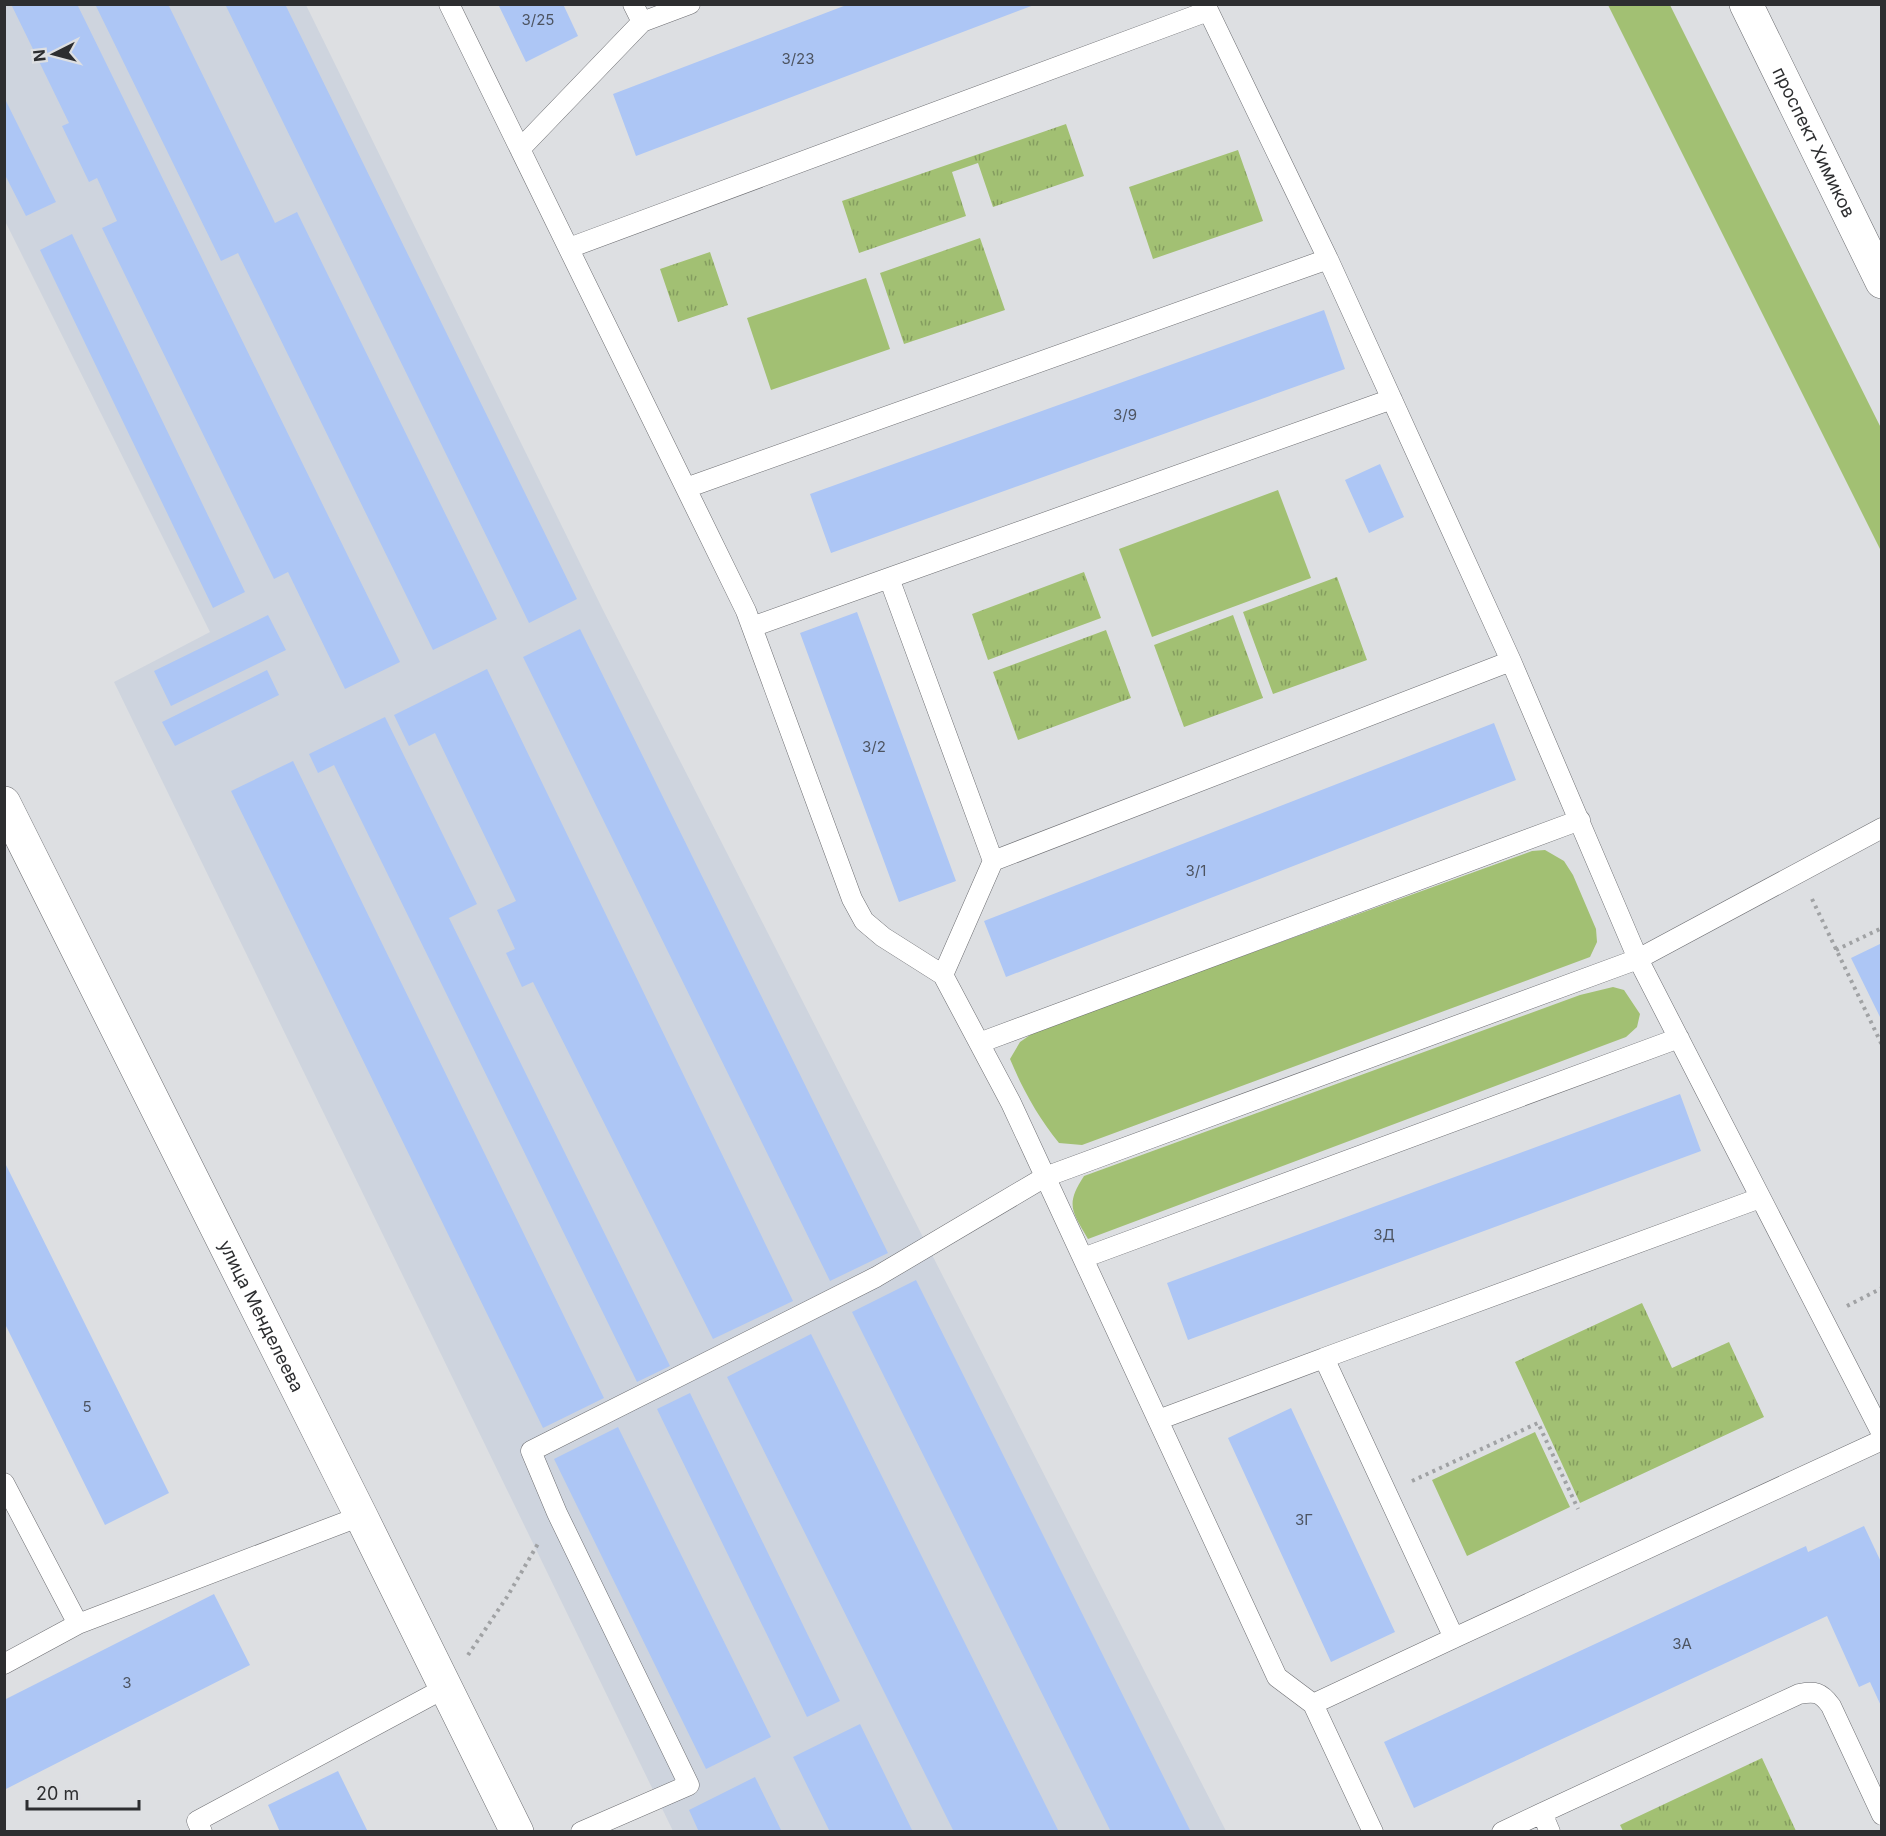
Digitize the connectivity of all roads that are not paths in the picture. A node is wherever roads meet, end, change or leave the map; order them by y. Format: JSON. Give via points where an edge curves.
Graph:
{"nodes":[{"id":1,"x":449,"y":4,"type":"edge"},
{"id":2,"x":690,"y":4,"type":"edge"},
{"id":3,"x":1746,"y":4,"type":"edge"},
{"id":4,"x":1206,"y":8,"type":"edge"},
{"id":5,"x":638,"y":13,"type":"edge"},
{"id":6,"x":520,"y":149,"type":"junction"},
{"id":7,"x":568,"y":248,"type":"junction"},
{"id":8,"x":1328,"y":259,"type":"junction"},
{"id":9,"x":1881,"y":282,"type":"edge"},
{"id":10,"x":1392,"y":399,"type":"junction"},
{"id":11,"x":686,"y":489,"type":"junction"},
{"id":12,"x":889,"y":578,"type":"junction"},
{"id":13,"x":752,"y":627,"type":"junction"},
{"id":14,"x":1511,"y":660,"type":"junction"},
{"id":15,"x":4,"y":803,"type":"edge"},
{"id":16,"x":1580,"y":820,"type":"junction"},
{"id":17,"x":1881,"y":828,"type":"edge"},
{"id":18,"x":993,"y":861,"type":"junction"},
{"id":19,"x":1638,"y":959,"type":"junction"},
{"id":20,"x":943,"y":975,"type":"junction"},
{"id":21,"x":1678,"y":1038,"type":"junction"},
{"id":22,"x":979,"y":1043,"type":"junction"},
{"id":23,"x":1045,"y":1178,"type":"junction"},
{"id":24,"x":1760,"y":1197,"type":"junction"},
{"id":25,"x":1083,"y":1258,"type":"junction"},
{"id":26,"x":1324,"y":1358,"type":"junction"},
{"id":27,"x":1158,"y":1420,"type":"junction"},
{"id":28,"x":1881,"y":1434,"type":"edge"},
{"id":29,"x":1881,"y":1440,"type":"edge"},
{"id":30,"x":4,"y":1484,"type":"edge"},
{"id":31,"x":361,"y":1516,"type":"junction"},
{"id":32,"x":78,"y":1624,"type":"junction"},
{"id":33,"x":1454,"y":1638,"type":"junction"},
{"id":34,"x":4,"y":1664,"type":"edge"},
{"id":35,"x":445,"y":1688,"type":"junction"},
{"id":36,"x":1313,"y":1704,"type":"junction"},
{"id":37,"x":1542,"y":1813,"type":"junction"},
{"id":38,"x":1881,"y":1815,"type":"edge"},
{"id":39,"x":202,"y":1832,"type":"edge"},
{"id":40,"x":517,"y":1832,"type":"edge"},
{"id":41,"x":580,"y":1832,"type":"edge"},
{"id":42,"x":1373,"y":1832,"type":"edge"},
{"id":43,"x":1502,"y":1832,"type":"edge"},
{"id":44,"x":1550,"y":1832,"type":"edge"}],
"edges":[{"from":1,"to":6,"type":"lane"},
{"from":2,"to":5,"type":"lane"},
{"from":3,"to":9,"type":"street","name":"проспект Химиков"},
{"from":4,"to":7,"type":"lane"},
{"from":4,"to":8,"type":"lane"},
{"from":5,"to":6,"type":"lane"},
{"from":6,"to":7,"type":"lane"},
{"from":7,"to":11,"type":"lane"},
{"from":8,"to":10,"type":"lane"},
{"from":8,"to":11,"type":"lane"},
{"from":10,"to":12,"type":"lane"},
{"from":10,"to":14,"type":"lane"},
{"from":11,"to":13,"type":"lane"},
{"from":12,"to":13,"type":"lane"},
{"from":12,"to":18,"type":"lane"},
{"from":13,"to":20,"type":"lane","via":[[852,899],[864,921]]},
{"from":14,"to":16,"type":"lane"},
{"from":14,"to":18,"type":"lane"},
{"from":15,"to":31,"type":"street","name":"улица Менделеева"},
{"from":16,"to":19,"type":"lane"},
{"from":16,"to":22,"type":"lane"},
{"from":17,"to":19,"type":"lane"},
{"from":18,"to":20,"type":"lane"},
{"from":19,"to":21,"type":"lane"},
{"from":19,"to":23,"type":"lane"},
{"from":20,"to":22,"type":"lane"},
{"from":21,"to":24,"type":"lane"},
{"from":21,"to":25,"type":"lane"},
{"from":22,"to":23,"type":"lane"},
{"from":23,"to":25,"type":"lane"},
{"from":23,"to":41,"type":"lane","via":[[876,1278],[531,1451],[557,1513],[689,1785]]},
{"from":24,"to":26,"type":"lane"},
{"from":24,"to":28,"type":"lane"},
{"from":25,"to":27,"type":"lane"},
{"from":26,"to":27,"type":"lane"},
{"from":26,"to":33,"type":"lane"},
{"from":27,"to":36,"type":"lane","via":[[1277,1677]]},
{"from":29,"to":33,"type":"lane"},
{"from":30,"to":32,"type":"lane"},
{"from":31,"to":32,"type":"lane"},
{"from":31,"to":35,"type":"street","name":"улица Менделеева"},
{"from":32,"to":34,"type":"lane"},
{"from":33,"to":36,"type":"lane"},
{"from":35,"to":39,"type":"lane","via":[[197,1821]]},
{"from":35,"to":40,"type":"street","name":"улица Менделеева"},
{"from":36,"to":42,"type":"lane"},
{"from":37,"to":38,"type":"lane","via":[[1798,1694],[1812,1692],[1825,1696],[1831,1706]]},
{"from":37,"to":43,"type":"lane"},
{"from":37,"to":44,"type":"lane"}]}
